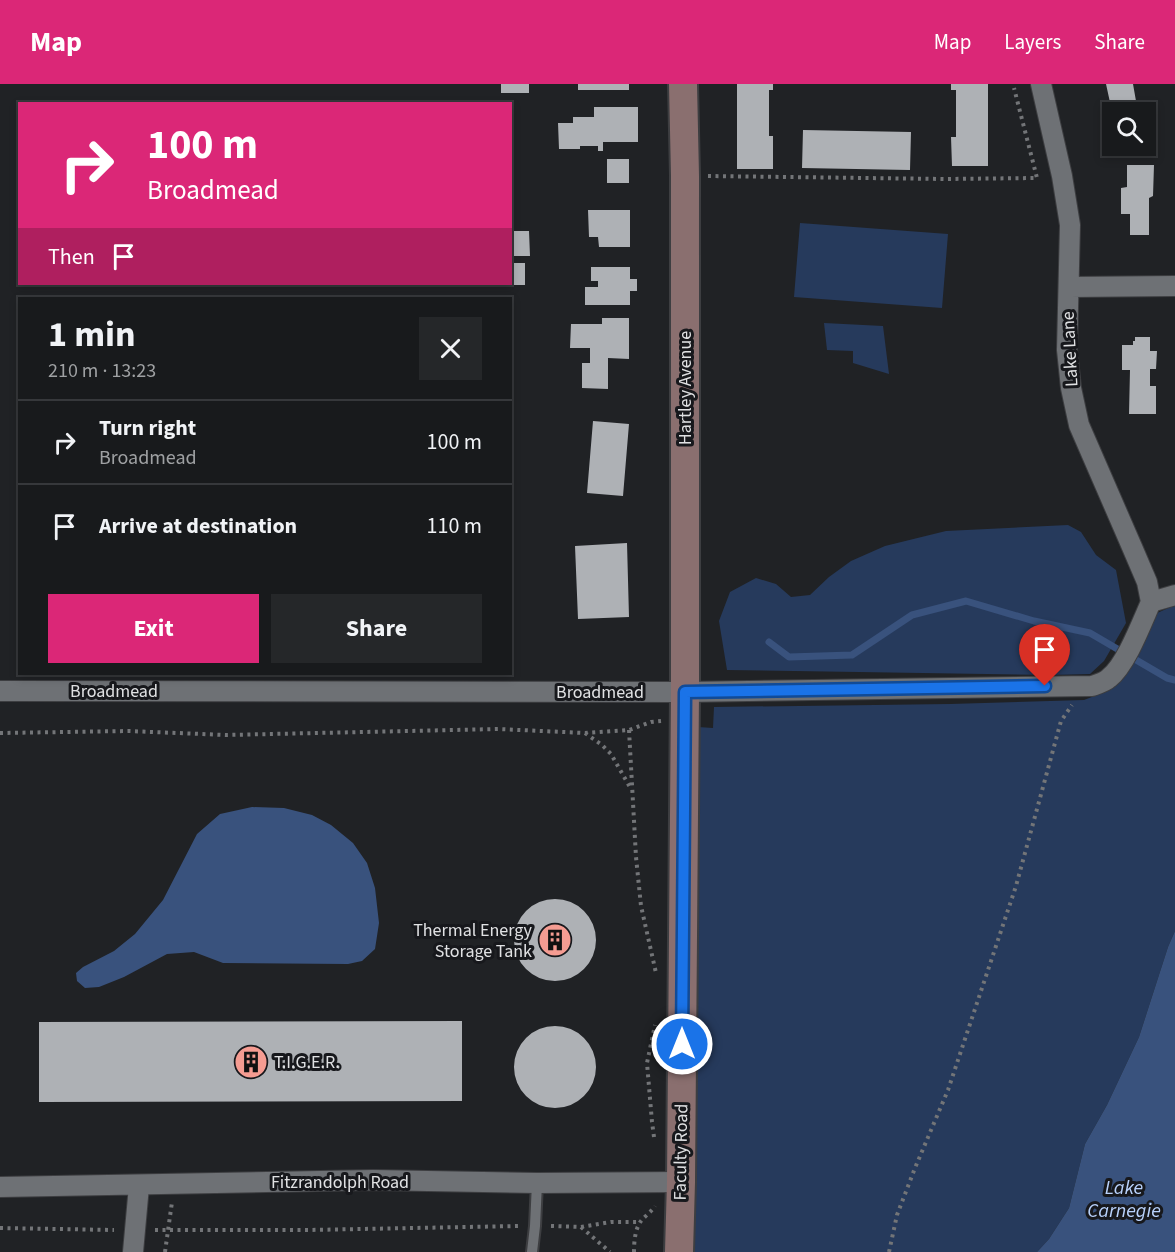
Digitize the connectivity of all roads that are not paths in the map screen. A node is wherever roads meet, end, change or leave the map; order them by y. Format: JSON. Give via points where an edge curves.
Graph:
{"nodes":[{"id":1,"x":683,"y":84,"type":"edge"},
{"id":2,"x":1041,"y":84,"type":"edge"},
{"id":3,"x":1175,"y":286,"type":"edge"},
{"id":4,"x":1069,"y":287,"type":"junction"},
{"id":5,"x":1175,"y":595,"type":"edge"},
{"id":6,"x":1151,"y":602,"type":"junction"},
{"id":7,"x":0,"y":691,"type":"edge"},
{"id":8,"x":685,"y":692,"type":"junction"},
{"id":9,"x":670,"y":1182,"type":"junction"},
{"id":10,"x":537,"y":1183,"type":"junction"},
{"id":11,"x":139,"y":1186,"type":"junction"},
{"id":12,"x":0,"y":1187,"type":"edge"},
{"id":13,"x":133,"y":1252,"type":"edge"},
{"id":14,"x":532,"y":1252,"type":"edge"},
{"id":15,"x":679,"y":1252,"type":"edge"}],
"edges":[{"from":1,"to":8,"type":"street","name":"Hartley Avenue"},
{"from":2,"to":4,"type":"street","name":"Lake Lane","via":[[1070,225]]},
{"from":3,"to":4,"type":"street"},
{"from":4,"to":6,"type":"street","name":"Lake Lane","via":[[1067,350],[1079,425],[1147,582]]},
{"from":5,"to":6,"type":"street"},
{"from":6,"to":8,"type":"street","name":"Broadmead","via":[[1117,671],[1107,681],[1092,686]]},
{"from":7,"to":8,"type":"street","name":"Broadmead"},
{"from":8,"to":9,"type":"street","name":"Faculty Road"},
{"from":9,"to":10,"type":"street","name":"Fitzrandolph Road"},
{"from":9,"to":15,"type":"street","name":"Faculty Road"},
{"from":10,"to":11,"type":"street","name":"Fitzrandolph Road","via":[[373,1180]]},
{"from":10,"to":14,"type":"lane"},
{"from":11,"to":12,"type":"street","name":"Fitzrandolph Road"},
{"from":11,"to":13,"type":"street"}]}
